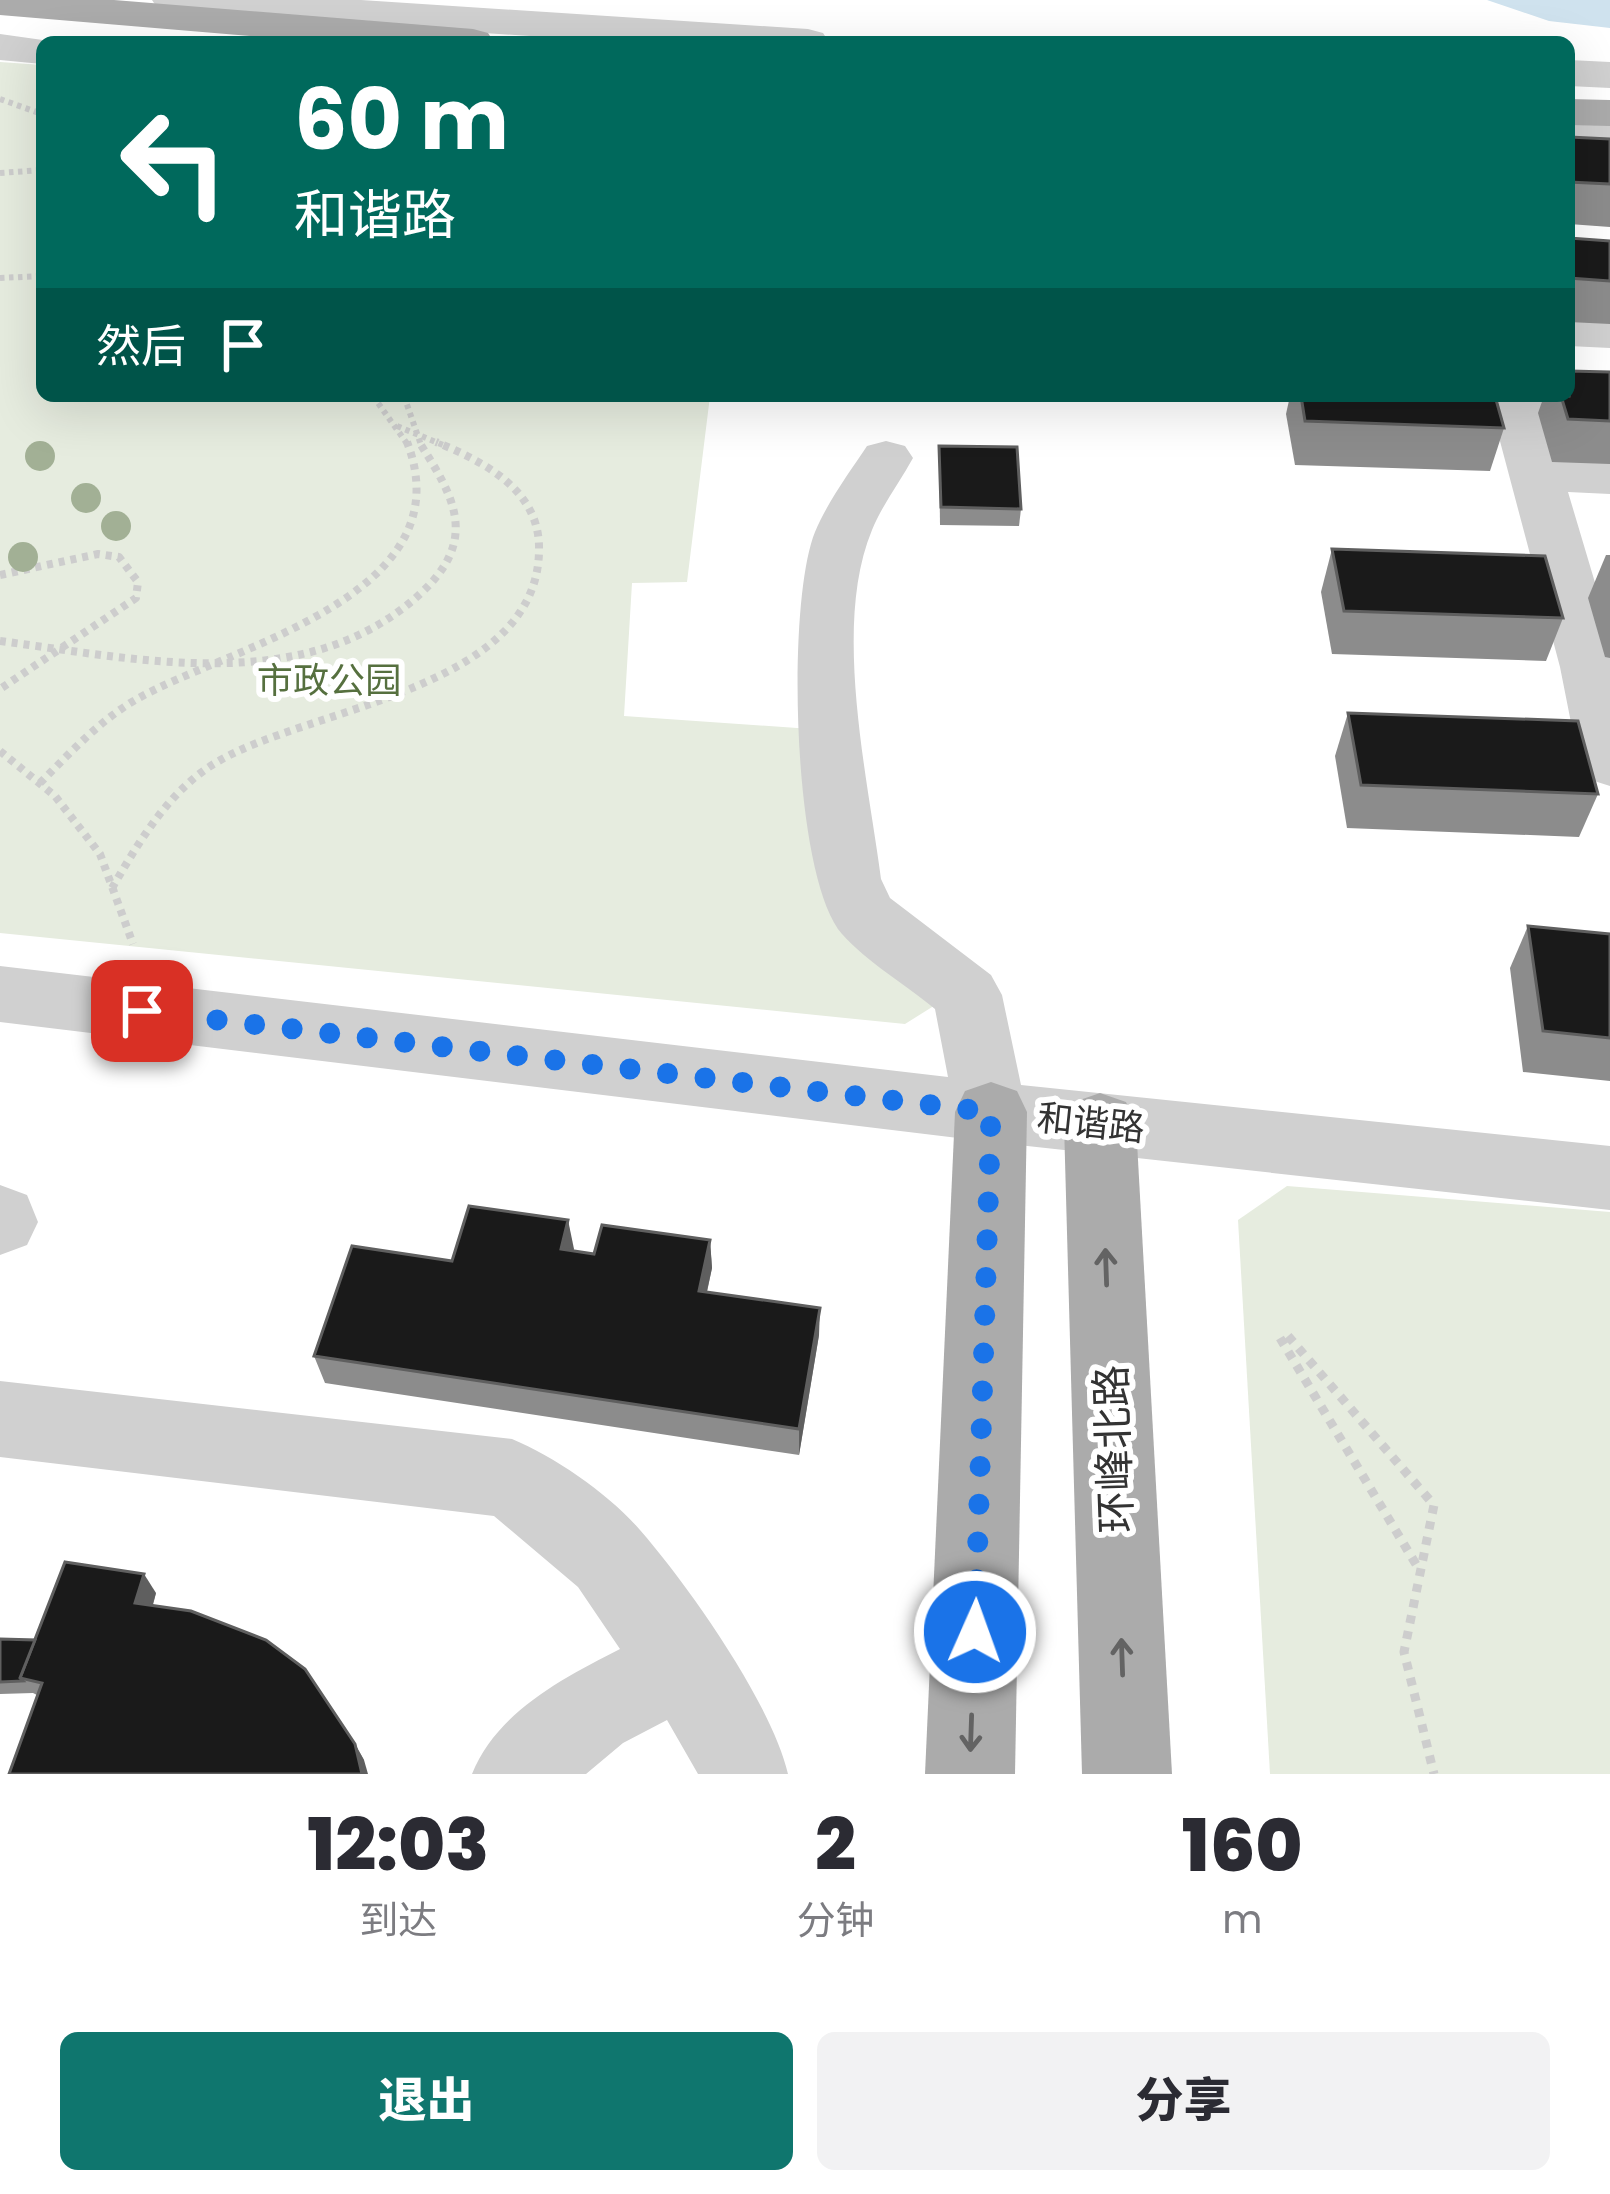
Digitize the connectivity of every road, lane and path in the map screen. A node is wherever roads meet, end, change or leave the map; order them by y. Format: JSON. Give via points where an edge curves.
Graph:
{"nodes":[{"id":1,"x":173,"y":0,"type":"edge"},
{"id":2,"x":0,"y":3,"type":"edge"},
{"id":3,"x":0,"y":21,"type":"edge"},
{"id":4,"x":159,"y":36,"type":"edge"},
{"id":5,"x":400,"y":36,"type":"edge"},
{"id":6,"x":717,"y":36,"type":"edge"},
{"id":7,"x":0,"y":47,"type":"edge"},
{"id":8,"x":36,"y":50,"type":"edge"},
{"id":9,"x":1575,"y":73,"type":"edge"},
{"id":10,"x":1610,"y":75,"type":"edge"},
{"id":11,"x":1575,"y":94,"type":"edge"},
{"id":12,"x":1610,"y":95,"type":"edge"},
{"id":13,"x":0,"y":99,"type":"edge"},
{"id":14,"x":36,"y":112,"type":"edge"},
{"id":15,"x":1575,"y":112,"type":"edge"},
{"id":16,"x":1610,"y":113,"type":"edge"},
{"id":17,"x":1575,"y":135,"type":"edge"},
{"id":18,"x":1610,"y":136,"type":"edge"},
{"id":19,"x":36,"y":170,"type":"edge"},
{"id":20,"x":0,"y":173,"type":"edge"},
{"id":21,"x":36,"y":276,"type":"edge"},
{"id":22,"x":0,"y":278,"type":"edge"},
{"id":23,"x":1575,"y":331,"type":"edge"},
{"id":24,"x":1610,"y":333,"type":"edge"},
{"id":25,"x":378,"y":402,"type":"edge"},
{"id":26,"x":404,"y":402,"type":"edge"},
{"id":27,"x":1516,"y":402,"type":"edge"},
{"id":28,"x":397,"y":426,"type":"junction"},
{"id":29,"x":415,"y":433,"type":"junction"},
{"id":30,"x":886,"y":458,"type":"dead end"},
{"id":31,"x":1536,"y":473,"type":"junction"},
{"id":32,"x":1610,"y":477,"type":"edge"},
{"id":33,"x":0,"y":575,"type":"edge"},
{"id":34,"x":0,"y":641,"type":"edge"},
{"id":35,"x":62,"y":648,"type":"junction"},
{"id":36,"x":227,"y":661,"type":"junction"},
{"id":37,"x":1600,"y":667,"type":"edge"},
{"id":38,"x":0,"y":689,"type":"edge"},
{"id":39,"x":0,"y":752,"type":"edge"},
{"id":40,"x":1610,"y":763,"type":"edge"},
{"id":41,"x":40,"y":783,"type":"junction"},
{"id":42,"x":112,"y":888,"type":"junction"},
{"id":43,"x":133,"y":944,"type":"dead end"},
{"id":44,"x":0,"y":994,"type":"edge"},
{"id":45,"x":991,"y":1112,"type":"junction"},
{"id":46,"x":1100,"y":1124,"type":"junction"},
{"id":47,"x":1610,"y":1178,"type":"edge"},
{"id":48,"x":0,"y":1419,"type":"edge"},
{"id":49,"x":1420,"y":1570,"type":"junction"},
{"id":50,"x":683,"y":1664,"type":"junction"},
{"id":51,"x":517,"y":1774,"type":"edge"},
{"id":52,"x":743,"y":1774,"type":"edge"},
{"id":53,"x":970,"y":1774,"type":"edge"},
{"id":54,"x":1126,"y":1774,"type":"edge"},
{"id":55,"x":1434,"y":1774,"type":"edge"}],
"edges":[{"from":1,"to":6,"type":"street"},
{"from":2,"to":5,"type":"main road"},
{"from":3,"to":4,"type":"main road"},
{"from":7,"to":8,"type":"street"},
{"from":9,"to":10,"type":"street"},
{"from":11,"to":12,"type":"main road"},
{"from":13,"to":14,"type":"path"},
{"from":15,"to":16,"type":"main road"},
{"from":17,"to":18,"type":"street"},
{"from":19,"to":20,"type":"path"},
{"from":21,"to":22,"type":"path"},
{"from":23,"to":24,"type":"street"},
{"from":25,"to":28,"type":"path"},
{"from":26,"to":29,"type":"path"},
{"from":27,"to":31,"type":"street"},
{"from":28,"to":29,"type":"path"},
{"from":28,"to":36,"type":"path","via":[[411,450],[415,487],[404,536],[341,603]]},
{"from":29,"to":36,"type":"path","via":[[457,504],[454,550],[434,582],[388,622],[331,650]]},
{"from":29,"to":42,"type":"path","via":[[465,453],[528,503],[541,539],[535,587],[504,630],[458,668],[397,696],[265,735],[211,765],[170,803]]},
{"from":30,"to":45,"type":"street","via":[[843,532],[826,603],[829,718],[848,879],[865,915],[968,995]]},
{"from":31,"to":32,"type":"street"},
{"from":31,"to":37,"type":"street"},
{"from":33,"to":35,"type":"path","via":[[98,554],[130,566],[136,598]]},
{"from":34,"to":35,"type":"path"},
{"from":35,"to":36,"type":"path"},
{"from":35,"to":38,"type":"path"},
{"from":36,"to":41,"type":"path","via":[[138,699]]},
{"from":37,"to":40,"type":"street"},
{"from":39,"to":41,"type":"path"},
{"from":41,"to":42,"type":"path","via":[[100,854]]},
{"from":42,"to":43,"type":"path"},
{"from":44,"to":45,"type":"street","name":"和谐路"},
{"from":45,"to":46,"type":"street","name":"和谐路"},
{"from":45,"to":53,"type":"main road","one_way":true},
{"from":46,"to":47,"type":"street","name":"和谐路"},
{"from":54,"to":46,"type":"main road","name":"环峰北路","one_way":true},
{"from":48,"to":50,"type":"street","via":[[512,1479],[608,1557]]},
{"from":49,"to":49,"type":"path","via":[[1434,1505],[1284,1337]]},
{"from":49,"to":55,"type":"path","via":[[1404,1652]]},
{"from":50,"to":51,"type":"street","via":[[592,1711]]},
{"from":50,"to":52,"type":"street"}]}
